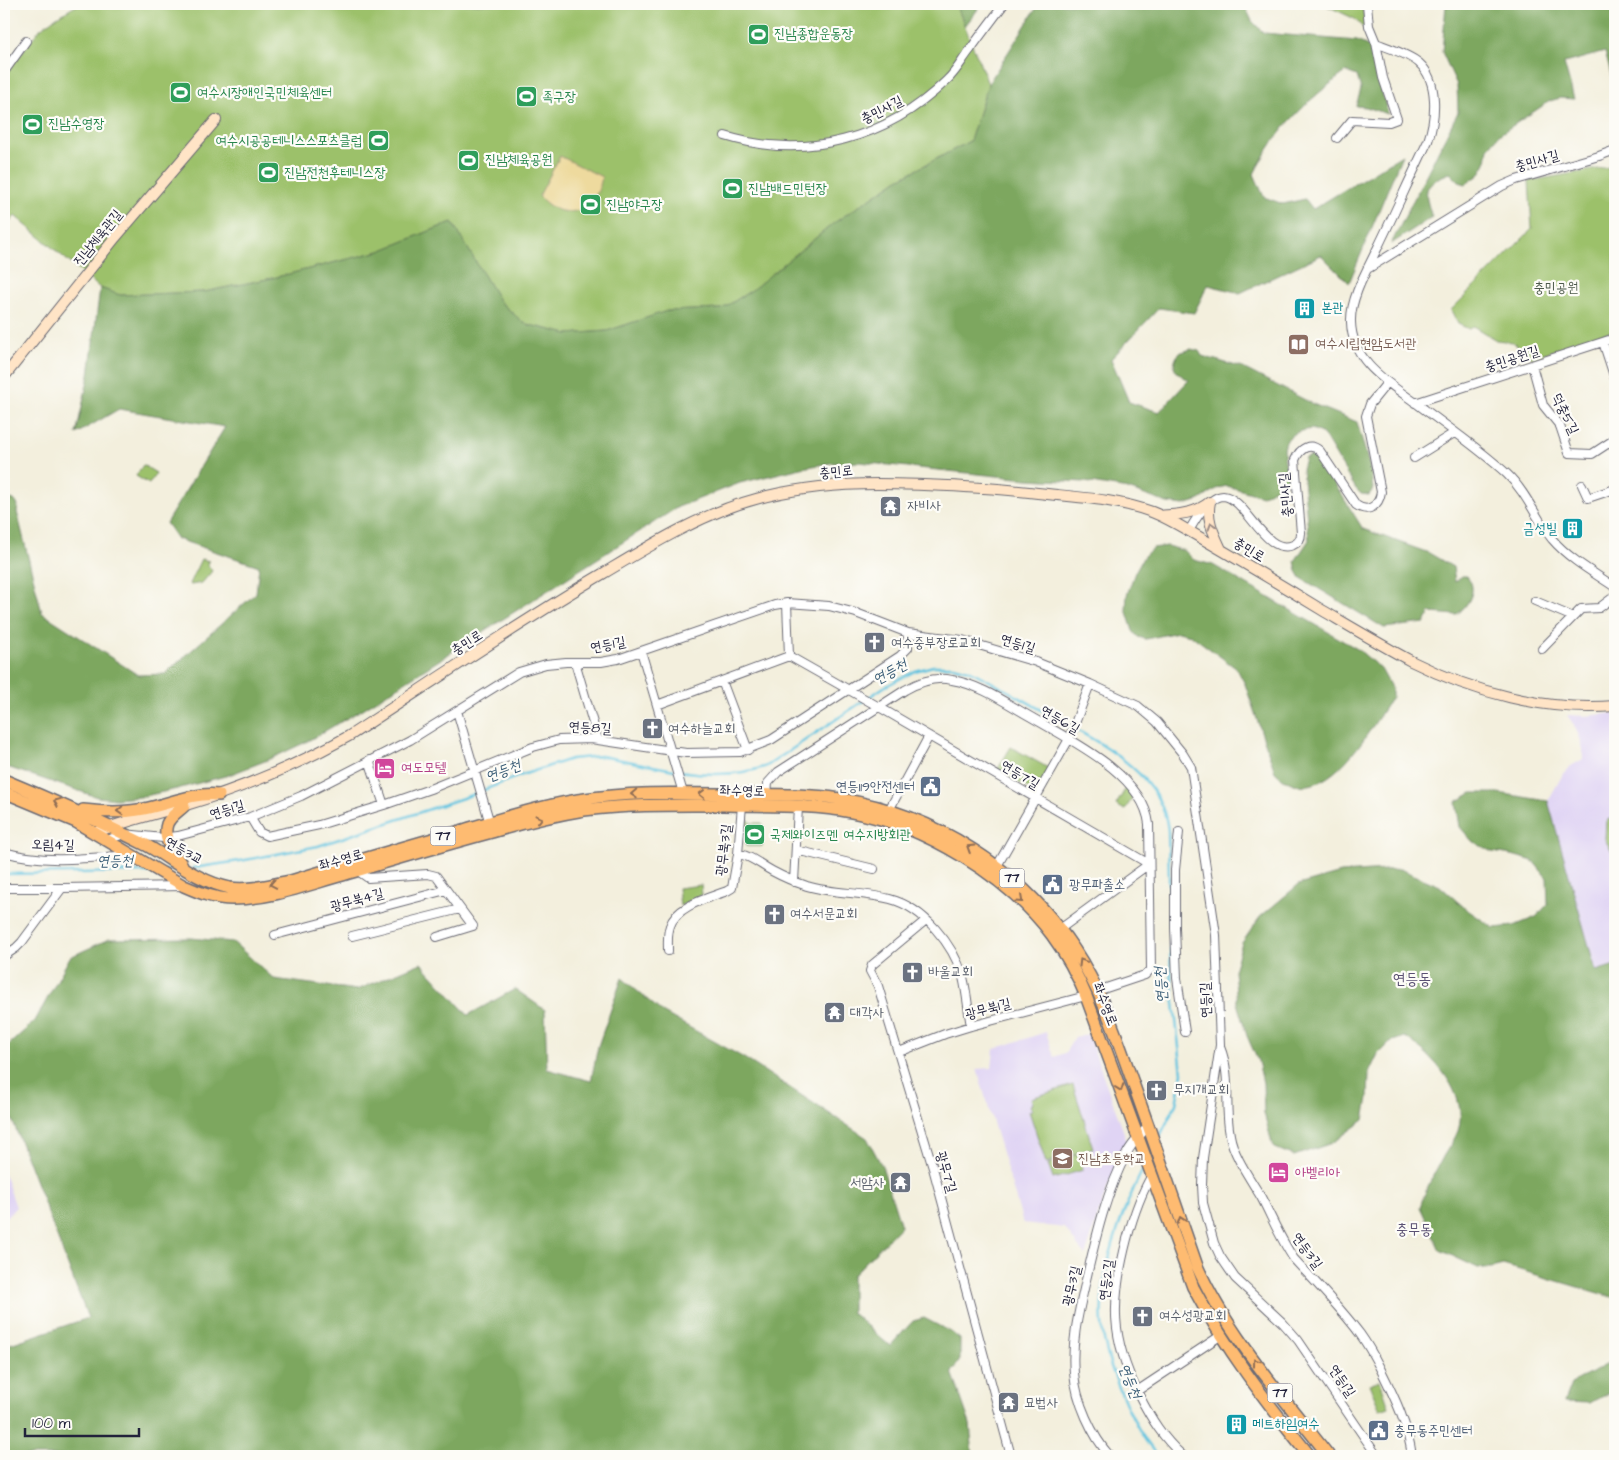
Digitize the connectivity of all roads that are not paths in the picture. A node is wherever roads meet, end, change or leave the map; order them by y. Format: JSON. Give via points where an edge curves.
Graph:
{"nodes":[{"id":1,"x":1004,"y":4,"type":"edge"},
{"id":2,"x":1368,"y":4,"type":"edge"},
{"id":3,"x":26,"y":41,"type":"dead end"},
{"id":4,"x":1376,"y":44,"type":"junction"},
{"id":5,"x":4,"y":72,"type":"edge"},
{"id":6,"x":216,"y":120,"type":"dead end"},
{"id":7,"x":725,"y":136,"type":"dead end"},
{"id":8,"x":1337,"y":138,"type":"dead end"},
{"id":9,"x":1615,"y":150,"type":"edge"},
{"id":10,"x":1368,"y":269,"type":"junction"},
{"id":11,"x":1615,"y":338,"type":"edge"},
{"id":12,"x":1603,"y":342,"type":"junction"},
{"id":13,"x":1532,"y":365,"type":"junction"},
{"id":14,"x":4,"y":377,"type":"edge"},
{"id":15,"x":1615,"y":379,"type":"edge"},
{"id":16,"x":1387,"y":384,"type":"junction"},
{"id":17,"x":1416,"y":403,"type":"junction"},
{"id":18,"x":1454,"y":432,"type":"junction"},
{"id":19,"x":1615,"y":439,"type":"edge"},
{"id":20,"x":1414,"y":458,"type":"dead end"},
{"id":21,"x":1582,"y":485,"type":"dead end"},
{"id":22,"x":1615,"y":489,"type":"edge"},
{"id":23,"x":1210,"y":502,"type":"junction"},
{"id":24,"x":1161,"y":516,"type":"junction"},
{"id":25,"x":1188,"y":531,"type":"junction"},
{"id":26,"x":1221,"y":549,"type":"junction"},
{"id":27,"x":1615,"y":587,"type":"edge"},
{"id":28,"x":1615,"y":596,"type":"edge"},
{"id":29,"x":1535,"y":601,"type":"dead end"},
{"id":30,"x":787,"y":603,"type":"junction"},
{"id":31,"x":1572,"y":617,"type":"junction"},
{"id":32,"x":908,"y":632,"type":"junction"},
{"id":33,"x":1542,"y":649,"type":"dead end"},
{"id":34,"x":641,"y":650,"type":"junction"},
{"id":35,"x":789,"y":656,"type":"junction"},
{"id":36,"x":575,"y":662,"type":"junction"},
{"id":37,"x":722,"y":681,"type":"junction"},
{"id":38,"x":1090,"y":684,"type":"junction"},
{"id":39,"x":848,"y":689,"type":"junction"},
{"id":40,"x":657,"y":705,"type":"junction"},
{"id":41,"x":879,"y":706,"type":"junction"},
{"id":42,"x":1615,"y":706,"type":"edge"},
{"id":43,"x":457,"y":711,"type":"junction"},
{"id":44,"x":929,"y":736,"type":"junction"},
{"id":45,"x":1069,"y":739,"type":"junction"},
{"id":46,"x":598,"y":740,"type":"junction"},
{"id":47,"x":748,"y":750,"type":"junction"},
{"id":48,"x":671,"y":752,"type":"junction"},
{"id":49,"x":369,"y":760,"type":"junction"},
{"id":50,"x":474,"y":770,"type":"junction"},
{"id":51,"x":4,"y":780,"type":"edge"},
{"id":52,"x":682,"y":791,"type":"junction"},
{"id":53,"x":4,"y":792,"type":"edge"},
{"id":54,"x":219,"y":795,"type":"junction"},
{"id":55,"x":773,"y":798,"type":"junction"},
{"id":56,"x":1035,"y":798,"type":"junction"},
{"id":57,"x":384,"y":805,"type":"junction"},
{"id":58,"x":184,"y":806,"type":"junction"},
{"id":59,"x":742,"y":806,"type":"junction"},
{"id":60,"x":798,"y":807,"type":"junction"},
{"id":61,"x":74,"y":809,"type":"junction"},
{"id":62,"x":889,"y":810,"type":"junction"},
{"id":63,"x":250,"y":816,"type":"junction"},
{"id":64,"x":109,"y":827,"type":"junction"},
{"id":65,"x":491,"y":827,"type":"junction"},
{"id":66,"x":1180,"y":832,"type":"dead end"},
{"id":67,"x":94,"y":833,"type":"junction"},
{"id":68,"x":124,"y":834,"type":"junction"},
{"id":69,"x":107,"y":840,"type":"junction"},
{"id":70,"x":168,"y":842,"type":"junction"},
{"id":71,"x":796,"y":850,"type":"junction"},
{"id":72,"x":4,"y":852,"type":"edge"},
{"id":73,"x":738,"y":854,"type":"junction"},
{"id":74,"x":136,"y":858,"type":"junction"},
{"id":75,"x":1149,"y":864,"type":"junction"},
{"id":76,"x":997,"y":866,"type":"junction"},
{"id":77,"x":152,"y":867,"type":"junction"},
{"id":78,"x":874,"y":869,"type":"dead end"},
{"id":79,"x":358,"y":870,"type":"junction"},
{"id":80,"x":188,"y":871,"type":"junction"},
{"id":81,"x":206,"y":880,"type":"joint"},
{"id":82,"x":794,"y":882,"type":"junction"},
{"id":83,"x":184,"y":886,"type":"junction"},
{"id":84,"x":4,"y":888,"type":"edge"},
{"id":85,"x":62,"y":888,"type":"junction"},
{"id":86,"x":446,"y":890,"type":"junction"},
{"id":87,"x":460,"y":909,"type":"junction"},
{"id":88,"x":926,"y":920,"type":"junction"},
{"id":89,"x":1060,"y":929,"type":"junction"},
{"id":90,"x":275,"y":935,"type":"dead end"},
{"id":91,"x":352,"y":936,"type":"dead end"},
{"id":92,"x":437,"y":937,"type":"dead end"},
{"id":93,"x":668,"y":951,"type":"dead end"},
{"id":94,"x":4,"y":956,"type":"edge"},
{"id":95,"x":1097,"y":991,"type":"junction"},
{"id":96,"x":1086,"y":996,"type":"junction"},
{"id":97,"x":971,"y":1026,"type":"junction"},
{"id":98,"x":1185,"y":1032,"type":"dead end"},
{"id":99,"x":1220,"y":1045,"type":"junction"},
{"id":100,"x":899,"y":1052,"type":"junction"},
{"id":101,"x":1148,"y":1126,"type":"junction"},
{"id":102,"x":1138,"y":1138,"type":"junction"},
{"id":103,"x":1152,"y":1175,"type":"junction"},
{"id":104,"x":1205,"y":1282,"type":"junction"},
{"id":105,"x":1193,"y":1287,"type":"junction"},
{"id":106,"x":1220,"y":1336,"type":"junction"},
{"id":107,"x":1137,"y":1391,"type":"junction"},
{"id":108,"x":1325,"y":1452,"type":"edge"},
{"id":109,"x":1011,"y":1456,"type":"edge"},
{"id":110,"x":1110,"y":1456,"type":"edge"},
{"id":111,"x":1183,"y":1456,"type":"edge"},
{"id":112,"x":1311,"y":1456,"type":"edge"},
{"id":113,"x":1377,"y":1456,"type":"edge"},
{"id":114,"x":1412,"y":1456,"type":"edge"}],
"edges":[{"from":1,"to":7,"type":"street","name":"충민사길","via":[[949,79],[923,102],[867,134],[835,142],[778,146]]},
{"from":2,"to":4,"type":"street"},
{"from":3,"to":5,"type":"street"},
{"from":4,"to":8,"type":"street","via":[[1397,119],[1389,122],[1352,120]]},
{"from":4,"to":10,"type":"street","via":[[1419,62],[1430,79],[1434,116],[1428,141]]},
{"from":6,"to":14,"type":"street","name":"진남체육관길","via":[[115,238]]},
{"from":9,"to":10,"type":"street","name":"충민사길","via":[[1502,186]]},
{"from":10,"to":16,"type":"street","via":[[1352,309],[1351,330],[1362,357]]},
{"from":11,"to":12,"type":"street","name":"충민공원길"},
{"from":12,"to":13,"type":"street","name":"충민공원길"},
{"from":12,"to":15,"type":"street"},
{"from":13,"to":17,"type":"street","name":"충민공원길"},
{"from":13,"to":19,"type":"street","name":"덕충5길","via":[[1543,405],[1560,426],[1569,454],[1592,454]]},
{"from":16,"to":17,"type":"street"},
{"from":16,"to":23,"type":"street","name":"충민사길","via":[[1370,404],[1366,416],[1381,492],[1374,506],[1356,505],[1320,451],[1310,446],[1302,450],[1295,460],[1301,533],[1294,544],[1286,547],[1275,544],[1230,498],[1220,496]]},
{"from":17,"to":18,"type":"street"},
{"from":18,"to":20,"type":"street"},
{"from":18,"to":27,"type":"street","via":[[1506,473],[1562,550]]},
{"from":21,"to":22,"type":"street","via":[[1588,498]]},
{"from":23,"to":24,"type":"street","via":[[1192,512]]},
{"from":23,"to":25,"type":"street"},
{"from":26,"to":23,"type":"street","one_way":true,"via":[[1210,521]]},
{"from":24,"to":25,"type":"street","name":"충민로"},
{"from":24,"to":54,"type":"street","name":"충민로","via":[[1140,508],[1090,498],[894,484],[802,490],[754,499],[687,526],[646,548],[349,736],[254,782]]},
{"from":25,"to":26,"type":"street","name":"충민로"},
{"from":26,"to":42,"type":"street","name":"충민로","via":[[1411,661],[1466,684],[1534,702]]},
{"from":28,"to":31,"type":"street","via":[[1602,607],[1593,610],[1583,608]]},
{"from":29,"to":31,"type":"street"},
{"from":30,"to":32,"type":"street","name":"연등1길","via":[[829,606]]},
{"from":30,"to":34,"type":"street","name":"연등1길","via":[[761,608]]},
{"from":30,"to":35,"type":"street"},
{"from":31,"to":33,"type":"street"},
{"from":32,"to":38,"type":"street","name":"연등1길","via":[[962,640],[1036,662]]},
{"from":32,"to":39,"type":"street","name":"연등8길","via":[[909,645],[903,653]]},
{"from":34,"to":36,"type":"street","name":"연등1길","via":[[609,660]]},
{"from":34,"to":40,"type":"street"},
{"from":35,"to":37,"type":"street"},
{"from":35,"to":39,"type":"street"},
{"from":36,"to":43,"type":"street","name":"연등1길","via":[[546,664],[519,672]]},
{"from":36,"to":46,"type":"street"},
{"from":37,"to":40,"type":"street"},
{"from":37,"to":47,"type":"street"},
{"from":38,"to":45,"type":"street"},
{"from":38,"to":99,"type":"street","name":"연등1길","via":[[1148,713],[1190,767],[1216,935]]},
{"from":39,"to":41,"type":"street","name":"연등7길"},
{"from":39,"to":47,"type":"street","name":"연등8길","via":[[771,740]]},
{"from":40,"to":48,"type":"street"},
{"from":41,"to":44,"type":"street","name":"연등7길"},
{"from":41,"to":45,"type":"street","name":"연등6길","via":[[919,683],[953,680],[985,691]]},
{"from":41,"to":55,"type":"street","name":"연등6길","via":[[778,772],[770,780]]},
{"from":43,"to":49,"type":"street","name":"연등1길"},
{"from":43,"to":50,"type":"street"},
{"from":44,"to":56,"type":"street","name":"연등7길"},
{"from":44,"to":62,"type":"street"},
{"from":45,"to":56,"type":"street"},
{"from":45,"to":75,"type":"street","name":"연등6길","via":[[1108,765],[1141,801],[1148,818]]},
{"from":46,"to":48,"type":"street","name":"연등8길"},
{"from":46,"to":50,"type":"street","name":"연등8길","via":[[559,740]]},
{"from":47,"to":48,"type":"street","name":"연등8길","via":[[715,754]]},
{"from":48,"to":52,"type":"street"},
{"from":49,"to":57,"type":"street"},
{"from":49,"to":63,"type":"street","name":"연등1길","via":[[301,796]]},
{"from":50,"to":57,"type":"street","name":"연등8길"},
{"from":50,"to":65,"type":"street"},
{"from":61,"to":51,"type":"main road","number":"77","one_way":true},
{"from":55,"to":52,"type":"main road","name":"좌수영로","number":"77","one_way":true},
{"from":52,"to":65,"type":"main road","name":"좌수영로","number":"77","one_way":true,"via":[[581,799],[544,807]]},
{"from":53,"to":67,"type":"main road","number":"77","via":[[59,814]]},
{"from":54,"to":58,"type":"street","name":"충민로"},
{"from":54,"to":61,"type":"main road","one_way":true,"via":[[195,795],[138,810],[95,812]]},
{"from":55,"to":59,"type":"main road","name":"좌수영로","number":"77"},
{"from":55,"to":60,"type":"main road","name":"좌수영로","number":"77"},
{"from":55,"to":62,"type":"main road","name":"좌수영로","number":"77","via":[[838,799]]},
{"from":56,"to":75,"type":"street","name":"연등7길"},
{"from":56,"to":76,"type":"street"},
{"from":57,"to":63,"type":"street","name":"연등8길","via":[[270,836],[259,832]]},
{"from":58,"to":64,"type":"street","name":"충민로"},
{"from":58,"to":70,"type":"main road","via":[[167,824]]},
{"from":65,"to":59,"type":"main road","name":"좌수영로","number":"77","one_way":true,"via":[[602,808]]},
{"from":59,"to":73,"type":"street","name":"광무북3길"},
{"from":60,"to":71,"type":"street"},
{"from":60,"to":96,"type":"main road","name":"좌수영로","number":"77","one_way":true,"via":[[852,812],[881,820],[918,833],[971,863],[1006,888],[1038,918],[1064,952]]},
{"from":61,"to":64,"type":"main road","number":"77"},
{"from":76,"to":62,"type":"main road","name":"좌수영로","number":"77","one_way":true,"via":[[951,837]]},
{"from":63,"to":70,"type":"street","name":"연등1길"},
{"from":64,"to":67,"type":"street","name":"충민로"},
{"from":64,"to":68,"type":"main road","number":"77"},
{"from":65,"to":79,"type":"main road","name":"좌수영로","number":"77"},
{"from":65,"to":81,"type":"main road","name":"좌수영로","number":"77","one_way":true,"via":[[291,881],[238,888]]},
{"from":66,"to":98,"type":"street","via":[[1175,870],[1176,978]]},
{"from":67,"to":69,"type":"main road","number":"77"},
{"from":68,"to":69,"type":"street","name":"연등1길"},
{"from":68,"to":70,"type":"street","name":"연등1길"},
{"from":68,"to":80,"type":"main road","name":"연등3교","number":"77"},
{"from":69,"to":74,"type":"main road","number":"77"},
{"from":70,"to":80,"type":"main road"},
{"from":71,"to":78,"type":"street"},
{"from":71,"to":82,"type":"street"},
{"from":72,"to":74,"type":"street","name":"오림4길","via":[[60,859]]},
{"from":73,"to":82,"type":"street"},
{"from":73,"to":93,"type":"street","name":"광무북3길","via":[[732,888],[678,914],[670,926]]},
{"from":74,"to":77,"type":"main road","number":"77"},
{"from":75,"to":89,"type":"street"},
{"from":75,"to":95,"type":"street","name":"연등6길","via":[[1151,969],[1145,975]]},
{"from":76,"to":89,"type":"main road","name":"좌수영로","number":"77","via":[[1039,903]]},
{"from":77,"to":80,"type":"main road","via":[[150,861],[155,858],[185,874]]},
{"from":77,"to":83,"type":"main road","number":"77"},
{"from":79,"to":83,"type":"main road","name":"좌수영로","number":"77","via":[[281,893],[248,898],[219,898]]},
{"from":79,"to":86,"type":"street","name":"광무북4길","via":[[368,878],[433,874]]},
{"from":80,"to":81,"type":"main road","name":"연등3교","number":"77"},
{"from":82,"to":88,"type":"street","via":[[888,898],[904,904]]},
{"from":83,"to":85,"type":"street"},
{"from":84,"to":85,"type":"street"},
{"from":85,"to":94,"type":"street","via":[[22,942]]},
{"from":86,"to":87,"type":"street","name":"광무북4길"},
{"from":86,"to":90,"type":"street","name":"광무북4길"},
{"from":87,"to":91,"type":"street"},
{"from":87,"to":92,"type":"street","name":"광무북4길","via":[[473,926]]},
{"from":88,"to":97,"type":"street","via":[[946,942],[961,973]]},
{"from":88,"to":100,"type":"street","name":"광무7길","via":[[870,969]]},
{"from":95,"to":89,"type":"main road","name":"좌수영로","number":"77","one_way":true,"via":[[1084,964]]},
{"from":95,"to":101,"type":"main road","name":"좌수영로","number":"77"},
{"from":96,"to":97,"type":"street","name":"광무북1길"},
{"from":96,"to":102,"type":"main road","name":"좌수영로","number":"77","one_way":true},
{"from":97,"to":100,"type":"street","name":"광무북1길"},
{"from":99,"to":113,"type":"street","name":"연등1길","via":[[1202,1185],[1202,1203],[1214,1243],[1235,1278],[1284,1322],[1298,1340]]},
{"from":99,"to":114,"type":"street","name":"연등3길","via":[[1227,1066],[1229,1134],[1235,1151],[1285,1246],[1360,1334],[1372,1353],[1401,1413]]},
{"from":100,"to":109,"type":"street","name":"광무7길"},
{"from":101,"to":102,"type":"street","name":"광무3길"},
{"from":104,"to":101,"type":"main road","name":"좌수영로","number":"77","one_way":true},
{"from":102,"to":103,"type":"main road","name":"좌수영로"},
{"from":102,"to":110,"type":"street","name":"광무3길","via":[[1123,1161],[1105,1207],[1074,1339],[1077,1388],[1091,1428]]},
{"from":103,"to":105,"type":"main road","number":"77"},
{"from":103,"to":107,"type":"street","name":"연등2길","via":[[1132,1221],[1116,1298],[1118,1339]]},
{"from":104,"to":105,"type":"main road"},
{"from":108,"to":104,"type":"main road","number":"77","one_way":true,"via":[[1243,1344]]},
{"from":105,"to":106,"type":"main road","number":"77"},
{"from":106,"to":107,"type":"street"},
{"from":106,"to":112,"type":"main road","number":"77","via":[[1257,1389]]},
{"from":107,"to":111,"type":"street","name":"연등2길","via":[[1157,1429]]},
{"from":108,"to":112,"type":"main road"}]}
